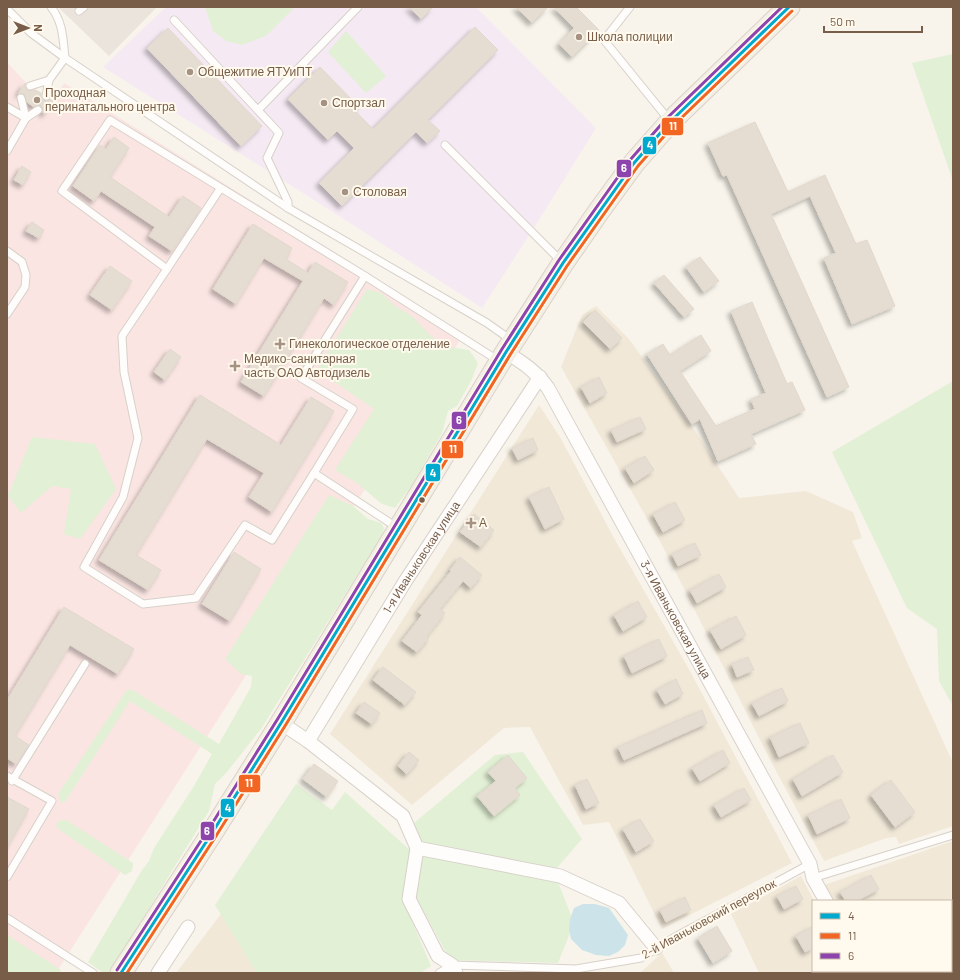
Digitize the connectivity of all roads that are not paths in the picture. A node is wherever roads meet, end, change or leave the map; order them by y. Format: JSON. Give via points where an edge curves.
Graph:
{"nodes":[{"id":1,"x":51,"y":7,"type":"edge"},
{"id":2,"x":358,"y":7,"type":"edge"},
{"id":3,"x":630,"y":7,"type":"edge"},
{"id":4,"x":789,"y":7,"type":"edge"},
{"id":5,"x":7,"y":9,"type":"edge"},
{"id":6,"x":174,"y":20,"type":"dead end"},
{"id":7,"x":65,"y":58,"type":"junction"},
{"id":8,"x":50,"y":80,"type":"junction"},
{"id":9,"x":30,"y":86,"type":"dead end"},
{"id":10,"x":46,"y":96,"type":"dead end"},
{"id":11,"x":21,"y":98,"type":"dead end"},
{"id":12,"x":7,"y":107,"type":"edge"},
{"id":13,"x":38,"y":110,"type":"dead end"},
{"id":14,"x":258,"y":110,"type":"junction"},
{"id":15,"x":26,"y":118,"type":"junction"},
{"id":16,"x":670,"y":122,"type":"junction"},
{"id":17,"x":445,"y":146,"type":"dead end"},
{"id":18,"x":7,"y":152,"type":"edge"},
{"id":19,"x":220,"y":189,"type":"junction"},
{"id":20,"x":288,"y":208,"type":"junction"},
{"id":21,"x":7,"y":251,"type":"edge"},
{"id":22,"x":563,"y":263,"type":"junction"},
{"id":23,"x":167,"y":269,"type":"junction"},
{"id":24,"x":365,"y":276,"type":"junction"},
{"id":25,"x":7,"y":314,"type":"edge"},
{"id":26,"x":507,"y":352,"type":"junction"},
{"id":27,"x":540,"y":377,"type":"junction"},
{"id":28,"x":314,"y":473,"type":"junction"},
{"id":29,"x":400,"y":529,"type":"junction"},
{"id":30,"x":85,"y":664,"type":"dead end"},
{"id":31,"x":280,"y":723,"type":"junction"},
{"id":32,"x":308,"y":741,"type":"junction"},
{"id":33,"x":10,"y":778,"type":"edge"},
{"id":34,"x":953,"y":835,"type":"edge"},
{"id":35,"x":417,"y":848,"type":"junction"},
{"id":36,"x":810,"y":864,"type":"junction"},
{"id":37,"x":7,"y":877,"type":"edge"},
{"id":38,"x":814,"y":878,"type":"junction"},
{"id":39,"x":825,"y":900,"type":"edge"},
{"id":40,"x":7,"y":918,"type":"edge"},
{"id":41,"x":188,"y":927,"type":"dead end"},
{"id":42,"x":656,"y":948,"type":"junction"},
{"id":43,"x":454,"y":969,"type":"edge"},
{"id":44,"x":93,"y":973,"type":"edge"},
{"id":45,"x":121,"y":973,"type":"edge"},
{"id":46,"x":158,"y":973,"type":"edge"},
{"id":47,"x":439,"y":973,"type":"edge"}],
"edges":[{"from":1,"to":7,"type":"lane","via":[[57,14],[62,30]]},
{"from":2,"to":14,"type":"lane"},
{"from":3,"to":16,"type":"lane","via":[[604,40]]},
{"from":4,"to":16,"type":"main road"},
{"from":5,"to":7,"type":"lane","via":[[31,33]]},
{"from":6,"to":14,"type":"lane"},
{"from":7,"to":8,"type":"lane"},
{"from":7,"to":20,"type":"lane"},
{"from":8,"to":9,"type":"lane"},
{"from":8,"to":10,"type":"lane"},
{"from":11,"to":15,"type":"lane"},
{"from":12,"to":15,"type":"lane"},
{"from":13,"to":15,"type":"lane"},
{"from":14,"to":20,"type":"lane","via":[[279,133],[267,158],[288,202]]},
{"from":15,"to":18,"type":"lane"},
{"from":16,"to":22,"type":"main road","via":[[634,163]]},
{"from":17,"to":22,"type":"lane"},
{"from":19,"to":23,"type":"lane"},
{"from":19,"to":23,"type":"lane","via":[[110,120],[62,191]]},
{"from":19,"to":24,"type":"lane"},
{"from":20,"to":26,"type":"lane","via":[[487,323]]},
{"from":21,"to":25,"type":"lane","via":[[22,262],[26,275],[25,287]]},
{"from":22,"to":26,"type":"main road"},
{"from":23,"to":28,"type":"lane","via":[[122,336],[124,372],[138,438],[123,497],[84,567],[143,604],[196,598],[246,525],[272,540]]},
{"from":24,"to":26,"type":"lane"},
{"from":24,"to":28,"type":"lane","via":[[301,378],[353,409]]},
{"from":26,"to":27,"type":"street","name":"3-я Иваньковская улица"},
{"from":26,"to":29,"type":"main road"},
{"from":27,"to":32,"type":"street","name":"1-я Иваньковская улица","via":[[406,580]]},
{"from":27,"to":36,"type":"street","name":"3-я Иваньковская улица"},
{"from":28,"to":29,"type":"lane"},
{"from":29,"to":31,"type":"main road"},
{"from":30,"to":33,"type":"lane"},
{"from":31,"to":32,"type":"street"},
{"from":31,"to":45,"type":"main road"},
{"from":32,"to":35,"type":"street","via":[[403,816]]},
{"from":33,"to":37,"type":"lane","via":[[52,801]]},
{"from":34,"to":38,"type":"lane"},
{"from":35,"to":42,"type":"street","via":[[560,876],[619,903]]},
{"from":35,"to":43,"type":"street","via":[[409,899],[438,956]]},
{"from":36,"to":38,"type":"street","name":"3-я Иваньковская улица"},
{"from":36,"to":42,"type":"lane","name":"2-й Иваньковский переулок"},
{"from":38,"to":39,"type":"street","name":"3-я Иваньковская улица"},
{"from":40,"to":44,"type":"lane"},
{"from":41,"to":46,"type":"street"},
{"from":42,"to":43,"type":"lane","name":"2-й Иваньковский переулок","via":[[641,958],[576,969]]},
{"from":43,"to":47,"type":"lane"}]}
